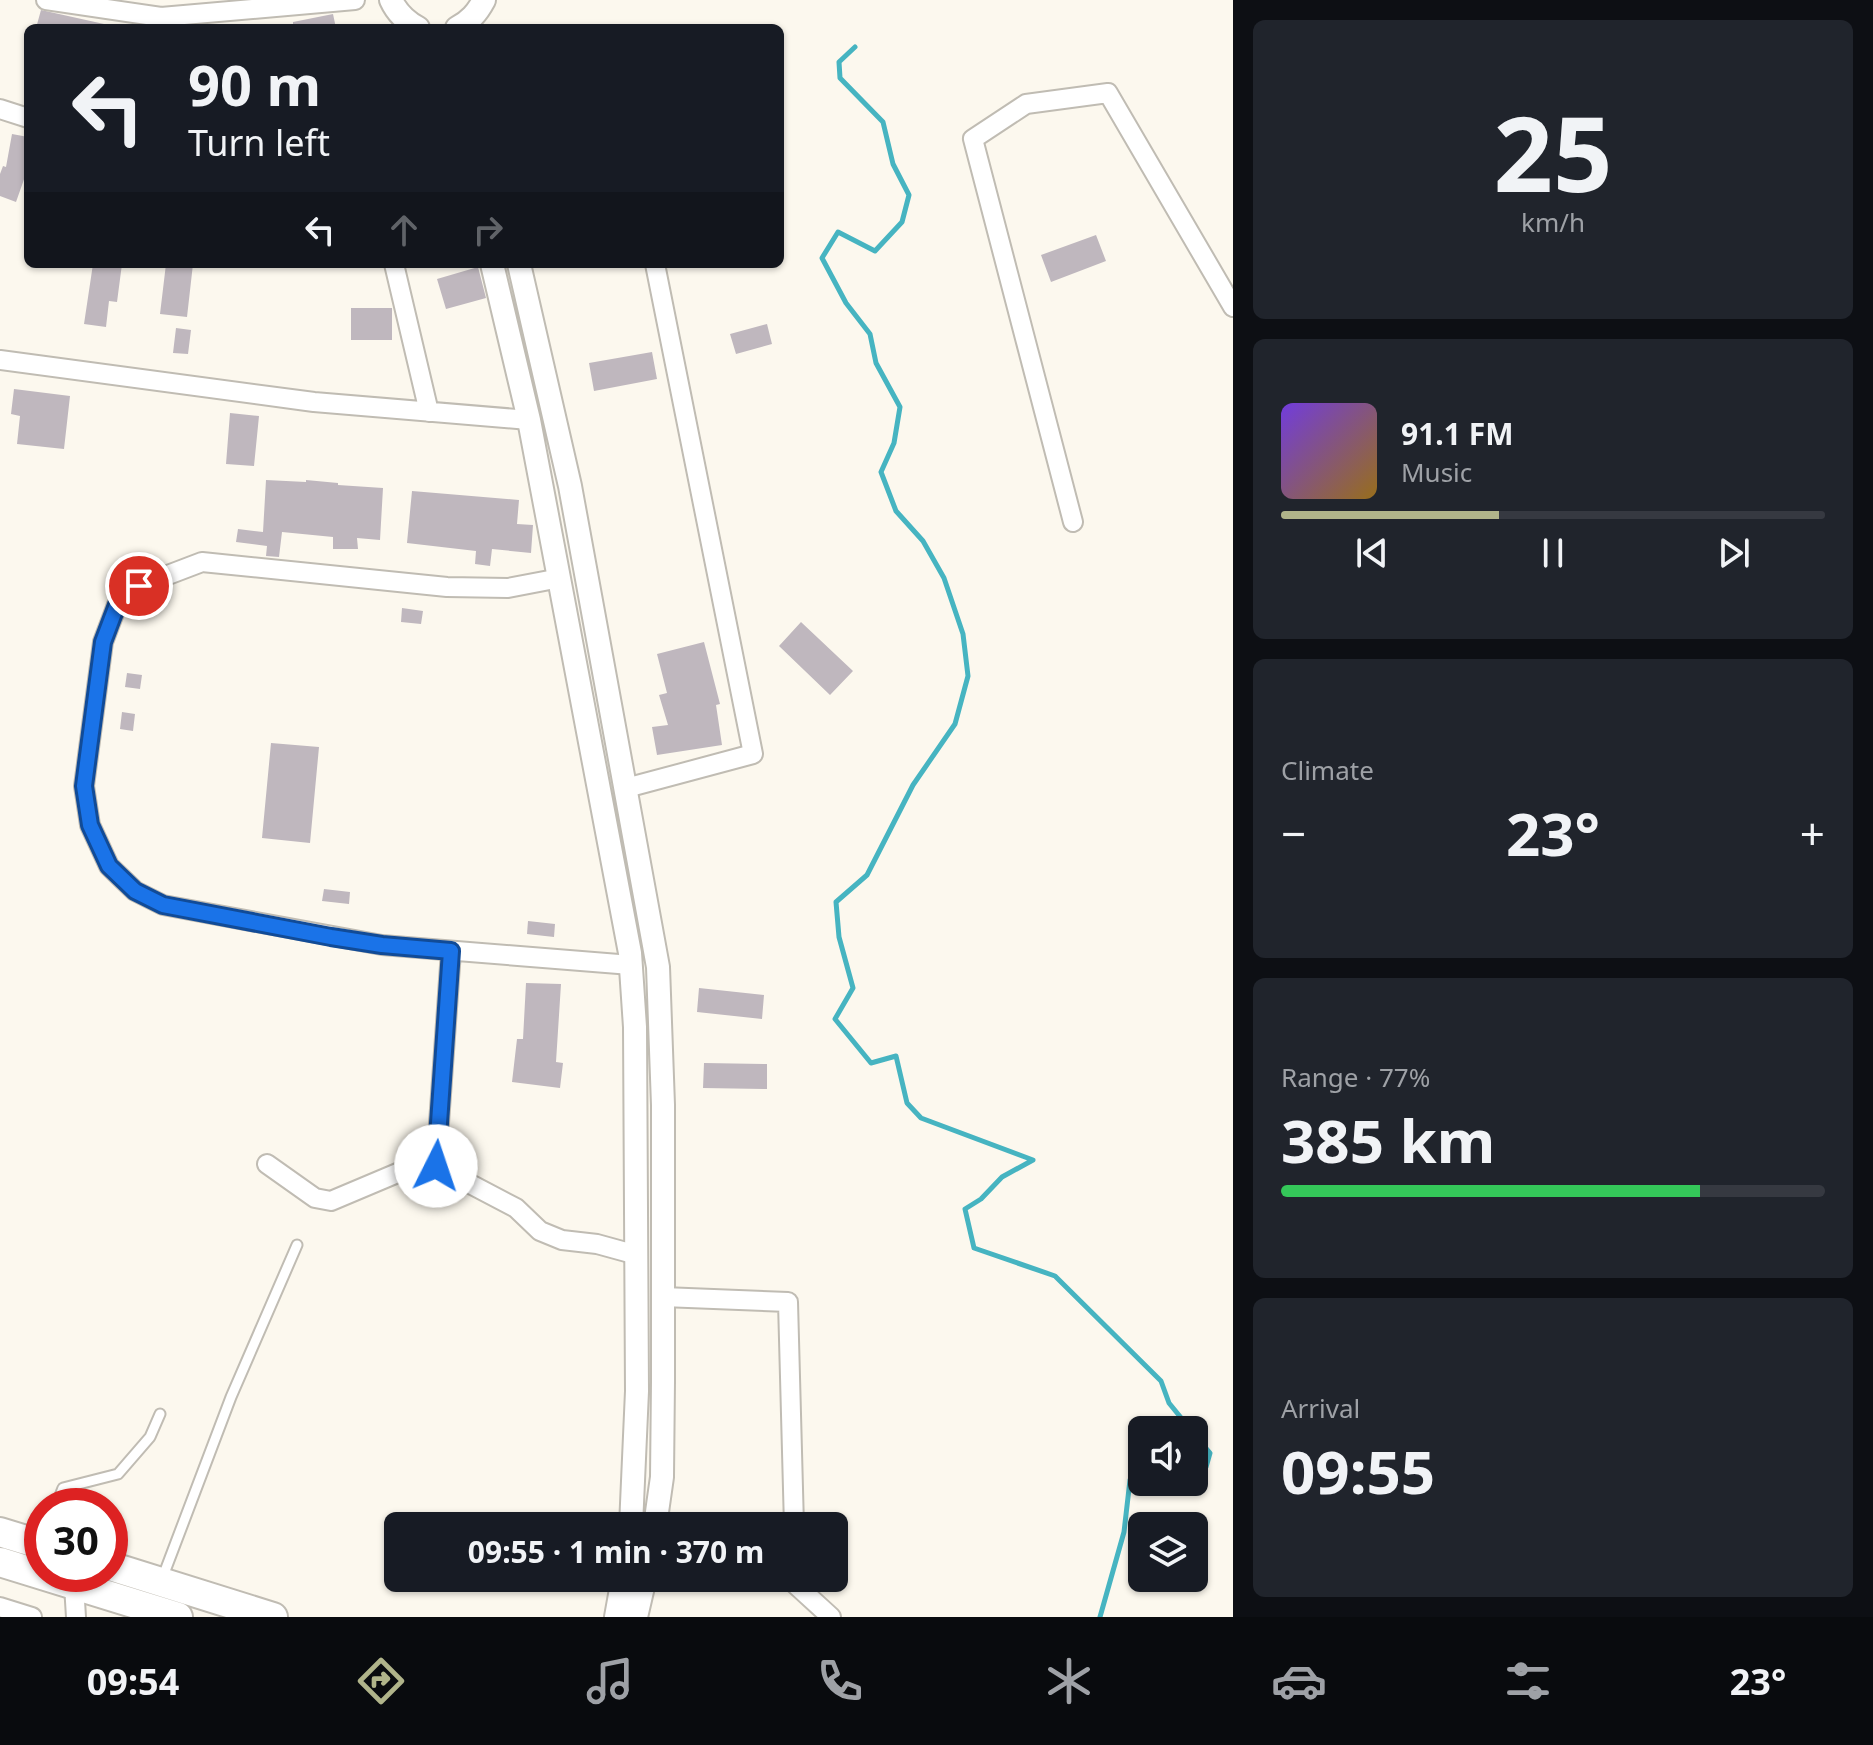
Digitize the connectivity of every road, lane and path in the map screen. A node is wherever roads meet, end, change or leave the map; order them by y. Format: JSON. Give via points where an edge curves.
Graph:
{"nodes":[{"id":1,"x":46,"y":0,"type":"edge"},
{"id":2,"x":355,"y":0,"type":"edge"},
{"id":3,"x":391,"y":0,"type":"edge"},
{"id":4,"x":484,"y":0,"type":"edge"},
{"id":5,"x":411,"y":24,"type":"edge"},
{"id":6,"x":466,"y":24,"type":"edge"},
{"id":7,"x":0,"y":109,"type":"edge"},
{"id":8,"x":24,"y":117,"type":"edge"},
{"id":9,"x":395,"y":268,"type":"edge"},
{"id":10,"x":493,"y":268,"type":"edge"},
{"id":11,"x":520,"y":268,"type":"edge"},
{"id":12,"x":656,"y":268,"type":"edge"},
{"id":13,"x":1233,"y":307,"type":"edge"},
{"id":14,"x":0,"y":360,"type":"edge"},
{"id":15,"x":429,"y":412,"type":"junction"},
{"id":16,"x":529,"y":420,"type":"junction"},
{"id":17,"x":1073,"y":522,"type":"dead end"},
{"id":18,"x":560,"y":578,"type":"junction"},
{"id":19,"x":626,"y":788,"type":"junction"},
{"id":20,"x":451,"y":951,"type":"junction"},
{"id":21,"x":631,"y":965,"type":"junction"},
{"id":22,"x":267,"y":1164,"type":"dead end"},
{"id":23,"x":436,"y":1166,"type":"junction"},
{"id":24,"x":297,"y":1245,"type":"dead end"},
{"id":25,"x":637,"y":1255,"type":"junction"},
{"id":26,"x":663,"y":1297,"type":"junction"},
{"id":27,"x":160,"y":1414,"type":"dead end"},
{"id":28,"x":63,"y":1488,"type":"edge"},
{"id":29,"x":632,"y":1512,"type":"edge"},
{"id":30,"x":657,"y":1512,"type":"edge"},
{"id":31,"x":794,"y":1512,"type":"edge"},
{"id":32,"x":0,"y":1532,"type":"edge"},
{"id":33,"x":24,"y":1539,"type":"edge"},
{"id":34,"x":0,"y":1562,"type":"edge"},
{"id":35,"x":24,"y":1569,"type":"edge"},
{"id":36,"x":128,"y":1572,"type":"edge"},
{"id":37,"x":160,"y":1582,"type":"junction"},
{"id":38,"x":74,"y":1592,"type":"edge"},
{"id":39,"x":97,"y":1592,"type":"edge"},
{"id":40,"x":620,"y":1592,"type":"edge"},
{"id":41,"x":642,"y":1592,"type":"edge"},
{"id":42,"x":804,"y":1592,"type":"edge"},
{"id":43,"x":0,"y":1607,"type":"edge"},
{"id":44,"x":32,"y":1617,"type":"edge"},
{"id":45,"x":76,"y":1617,"type":"edge"},
{"id":46,"x":178,"y":1617,"type":"edge"},
{"id":47,"x":273,"y":1617,"type":"edge"},
{"id":48,"x":616,"y":1617,"type":"edge"},
{"id":49,"x":636,"y":1617,"type":"edge"},
{"id":50,"x":831,"y":1617,"type":"edge"}],
"edges":[{"from":1,"to":2,"type":"street","via":[[161,17]]},
{"from":3,"to":5,"type":"street"},
{"from":4,"to":6,"type":"street"},
{"from":7,"to":8,"type":"street"},
{"from":9,"to":15,"type":"street"},
{"from":10,"to":16,"type":"street"},
{"from":11,"to":19,"type":"street","via":[[570,486]]},
{"from":12,"to":19,"type":"street","via":[[753,754]]},
{"from":13,"to":17,"type":"street","via":[[1108,93],[1026,104],[973,139]]},
{"from":14,"to":15,"type":"street"},
{"from":15,"to":16,"type":"street"},
{"from":16,"to":18,"type":"street"},
{"from":18,"to":20,"type":"street","via":[[508,588],[447,587],[202,562],[139,586],[117,605],[103,642],[84,786],[90,825],[109,866],[135,891],[163,905],[331,937]]},
{"from":18,"to":21,"type":"street"},
{"from":19,"to":26,"type":"street","via":[[658,967]]},
{"from":20,"to":21,"type":"street"},
{"from":20,"to":23,"type":"street"},
{"from":21,"to":25,"type":"street"},
{"from":22,"to":23,"type":"street","via":[[315,1198],[331,1201],[414,1166]]},
{"from":23,"to":25,"type":"street","via":[[516,1208],[540,1231]]},
{"from":24,"to":37,"type":"lane"},
{"from":25,"to":29,"type":"street"},
{"from":26,"to":30,"type":"street","via":[[662,1477]]},
{"from":26,"to":31,"type":"street","via":[[788,1302]]},
{"from":27,"to":28,"type":"lane","via":[[150,1437],[118,1474]]},
{"from":32,"to":33,"type":"main road"},
{"from":34,"to":35,"type":"main road"},
{"from":36,"to":37,"type":"main road"},
{"from":37,"to":47,"type":"main road"},
{"from":38,"to":45,"type":"street"},
{"from":39,"to":46,"type":"main road"},
{"from":40,"to":48,"type":"street"},
{"from":41,"to":49,"type":"street"},
{"from":42,"to":50,"type":"street"},
{"from":43,"to":44,"type":"street"}]}
